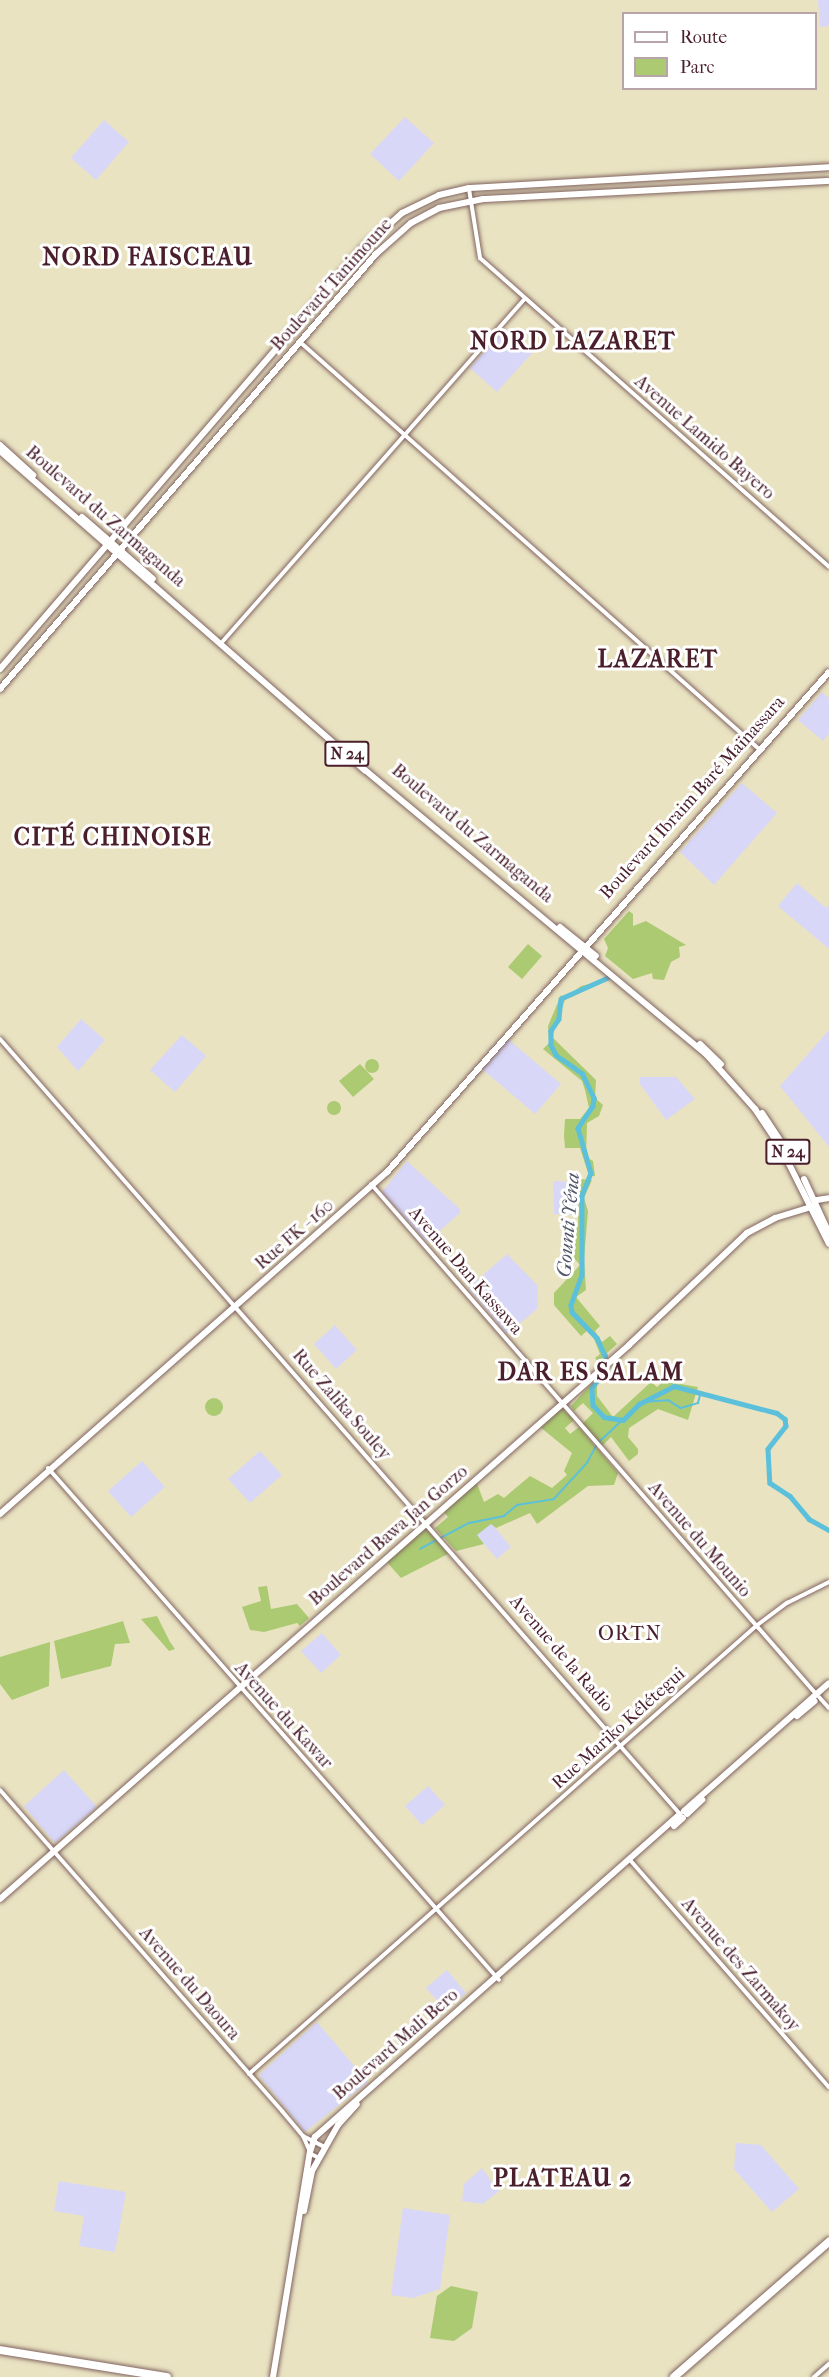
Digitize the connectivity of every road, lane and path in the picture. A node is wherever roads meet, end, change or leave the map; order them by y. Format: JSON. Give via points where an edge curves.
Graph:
{"nodes":[{"id":1,"x":829,"y":166,"type":"edge"},
{"id":2,"x":829,"y":181,"type":"edge"},
{"id":3,"x":469,"y":188,"type":"junction"},
{"id":4,"x":471,"y":201,"type":"junction"},
{"id":5,"x":525,"y":299,"type":"junction"},
{"id":6,"x":300,"y":342,"type":"junction"},
{"id":7,"x":405,"y":435,"type":"junction"},
{"id":8,"x":0,"y":445,"type":"edge"},
{"id":9,"x":0,"y":451,"type":"edge"},
{"id":10,"x":120,"y":530,"type":"junction"},
{"id":11,"x":100,"y":535,"type":"junction"},
{"id":12,"x":129,"y":540,"type":"junction"},
{"id":13,"x":108,"y":542,"type":"junction"},
{"id":14,"x":119,"y":552,"type":"junction"},
{"id":15,"x":98,"y":554,"type":"junction"},
{"id":16,"x":128,"y":560,"type":"junction"},
{"id":17,"x":109,"y":565,"type":"junction"},
{"id":18,"x":829,"y":567,"type":"edge"},
{"id":19,"x":190,"y":614,"type":"junction"},
{"id":20,"x":32,"y":632,"type":"junction"},
{"id":21,"x":41,"y":641,"type":"junction"},
{"id":22,"x":223,"y":641,"type":"junction"},
{"id":23,"x":0,"y":669,"type":"edge"},
{"id":24,"x":829,"y":670,"type":"edge"},
{"id":25,"x":0,"y":689,"type":"edge"},
{"id":26,"x":276,"y":689,"type":"junction"},
{"id":27,"x":759,"y":750,"type":"junction"},
{"id":28,"x":581,"y":951,"type":"junction"},
{"id":29,"x":0,"y":1039,"type":"edge"},
{"id":30,"x":372,"y":1185,"type":"junction"},
{"id":31,"x":827,"y":1199,"type":"edge"},
{"id":32,"x":814,"y":1203,"type":"junction"},
{"id":33,"x":829,"y":1233,"type":"edge"},
{"id":34,"x":829,"y":1244,"type":"edge"},
{"id":35,"x":235,"y":1306,"type":"junction"},
{"id":36,"x":562,"y":1404,"type":"junction"},
{"id":37,"x":49,"y":1469,"type":"junction"},
{"id":38,"x":0,"y":1512,"type":"edge"},
{"id":39,"x":425,"y":1521,"type":"junction"},
{"id":40,"x":829,"y":1582,"type":"edge"},
{"id":41,"x":756,"y":1626,"type":"junction"},
{"id":42,"x":829,"y":1683,"type":"edge"},
{"id":43,"x":240,"y":1688,"type":"junction"},
{"id":44,"x":829,"y":1689,"type":"edge"},
{"id":45,"x":818,"y":1696,"type":"junction"},
{"id":46,"x":829,"y":1708,"type":"edge"},
{"id":47,"x":623,"y":1745,"type":"junction"},
{"id":48,"x":0,"y":1790,"type":"edge"},
{"id":49,"x":684,"y":1814,"type":"junction"},
{"id":50,"x":54,"y":1851,"type":"junction"},
{"id":51,"x":631,"y":1862,"type":"junction"},
{"id":52,"x":0,"y":1899,"type":"edge"},
{"id":53,"x":435,"y":1909,"type":"junction"},
{"id":54,"x":497,"y":1979,"type":"junction"},
{"id":55,"x":249,"y":2074,"type":"junction"},
{"id":56,"x":829,"y":2087,"type":"edge"},
{"id":57,"x":303,"y":2136,"type":"junction"},
{"id":58,"x":314,"y":2139,"type":"junction"},
{"id":59,"x":326,"y":2148,"type":"junction"},
{"id":60,"x":310,"y":2152,"type":"junction"},
{"id":61,"x":320,"y":2158,"type":"junction"},
{"id":62,"x":829,"y":2242,"type":"edge"},
{"id":63,"x":0,"y":2350,"type":"edge"},
{"id":64,"x":829,"y":2364,"type":"edge"},
{"id":65,"x":167,"y":2377,"type":"edge"},
{"id":66,"x":275,"y":2377,"type":"edge"},
{"id":67,"x":674,"y":2377,"type":"edge"},
{"id":68,"x":814,"y":2377,"type":"edge"}],
"edges":[{"from":1,"to":3,"type":"main road","name":"Boulevard Tanimoune"},
{"from":2,"to":4,"type":"main road","name":"Boulevard Tanimoune"},
{"from":3,"to":4,"type":"street"},
{"from":3,"to":10,"type":"main road","name":"Boulevard Tanimoune","via":[[412,207],[375,235]]},
{"from":4,"to":5,"type":"street","name":"Avenue Lamido Bayero","via":[[480,258]]},
{"from":4,"to":6,"type":"main road","name":"Boulevard Tanimoune","via":[[439,208],[407,226],[376,254]]},
{"from":5,"to":7,"type":"street"},
{"from":5,"to":18,"type":"street","name":"Avenue Lamido Bayero"},
{"from":6,"to":7,"type":"street"},
{"from":6,"to":12,"type":"main road","name":"Boulevard Tanimoune"},
{"from":7,"to":22,"type":"street"},
{"from":7,"to":27,"type":"street"},
{"from":8,"to":11,"type":"main road","name":"Boulevard du Zarmaganda","number":"N 24"},
{"from":9,"to":11,"type":"main road","name":"Boulevard du Zarmaganda","number":"N 24"},
{"from":10,"to":11,"type":"main road"},
{"from":10,"to":13,"type":"main road","name":"Boulevard Tanimoune"},
{"from":11,"to":13,"type":"main road","name":"Boulevard du Zarmaganda","number":"N 24"},
{"from":11,"to":15,"type":"main road"},
{"from":12,"to":14,"type":"main road","name":"Boulevard Tanimoune"},
{"from":12,"to":16,"type":"main road"},
{"from":13,"to":14,"type":"main road","name":"Boulevard du Zarmaganda","number":"N 24"},
{"from":13,"to":15,"type":"main road","name":"Boulevard Tanimoune"},
{"from":14,"to":16,"type":"main road","name":"Boulevard du Zarmaganda","number":"N 24"},
{"from":14,"to":17,"type":"main road","name":"Boulevard Tanimoune"},
{"from":15,"to":20,"type":"main road","name":"Boulevard Tanimoune"},
{"from":16,"to":17,"type":"main road"},
{"from":16,"to":19,"type":"main road","name":"Boulevard du Zarmaganda","number":"N 24"},
{"from":17,"to":21,"type":"main road","name":"Boulevard Tanimoune"},
{"from":19,"to":22,"type":"main road","name":"Boulevard du Zarmaganda","number":"N 24"},
{"from":19,"to":26,"type":"main road","name":"Boulevard du Zarmaganda","number":"N 24"},
{"from":20,"to":21,"type":"main road"},
{"from":20,"to":23,"type":"main road","name":"Boulevard Tanimoune"},
{"from":21,"to":25,"type":"main road","name":"Boulevard Tanimoune"},
{"from":22,"to":26,"type":"main road","name":"Boulevard du Zarmaganda","number":"N 24"},
{"from":24,"to":27,"type":"main road","name":"Boulevard Ibraim Baré Maïnassara"},
{"from":26,"to":28,"type":"main road","name":"Boulevard du Zarmaganda","number":"N 24"},
{"from":26,"to":28,"type":"main road","name":"Boulevard du Zarmaganda","number":"N 24"},
{"from":27,"to":28,"type":"main road","name":"Boulevard Ibraim Baré Maïnassara"},
{"from":28,"to":30,"type":"main road","name":"Rue FK - 160"},
{"from":28,"to":32,"type":"main road","name":"Boulevard du Zarmaganda","number":"N 24","via":[[652,1005],[706,1054],[754,1109]]},
{"from":29,"to":35,"type":"street","name":"Rue Zalika Souley"},
{"from":30,"to":35,"type":"main road","name":"Rue FK - 160"},
{"from":30,"to":36,"type":"street","name":"Avenue Dan Kassawa"},
{"from":31,"to":32,"type":"main road","name":"Boulevard Bawa Jan Gorzo"},
{"from":32,"to":33,"type":"main road","name":"Boulevard du Zarmaganda","number":"N 24"},
{"from":32,"to":34,"type":"main road","name":"Boulevard du Zarmaganda","number":"N 24"},
{"from":32,"to":36,"type":"main road","name":"Boulevard Bawa Jan Gorzo","via":[[747,1233]]},
{"from":35,"to":37,"type":"main road","name":"Rue FK - 160"},
{"from":35,"to":39,"type":"street","name":"Rue Zalika Souley"},
{"from":36,"to":39,"type":"main road","name":"Boulevard Bawa Jan Gorzo"},
{"from":36,"to":41,"type":"street","name":"Avenue du Mounio"},
{"from":37,"to":38,"type":"main road","name":"Rue FK - 160"},
{"from":37,"to":43,"type":"street","name":"Avenue du Kawar"},
{"from":39,"to":43,"type":"main road","name":"Boulevard Bawa Jan Gorzo"},
{"from":39,"to":47,"type":"street","name":"Avenue de la Radio"},
{"from":40,"to":41,"type":"street","name":"Rue Mariko Kélétegui"},
{"from":41,"to":45,"type":"street","name":"Avenue du Mounio"},
{"from":41,"to":47,"type":"street","name":"Rue Mariko Kélétegui"},
{"from":42,"to":45,"type":"main road","name":"Boulevard Mali Bero"},
{"from":43,"to":50,"type":"main road","name":"Boulevard Bawa Jan Gorzo"},
{"from":43,"to":53,"type":"street","name":"Avenue du Kawar"},
{"from":44,"to":45,"type":"main road","name":"Boulevard Mali Bero"},
{"from":45,"to":46,"type":"street","name":"Avenue du Mounio"},
{"from":45,"to":49,"type":"main road","name":"Boulevard Mali Bero"},
{"from":47,"to":49,"type":"street","name":"Avenue de la Radio"},
{"from":47,"to":53,"type":"street","name":"Rue Mariko Kélétegui"},
{"from":48,"to":50,"type":"street","name":"Avenue du Daoura"},
{"from":49,"to":51,"type":"main road","name":"Boulevard Mali Bero"},
{"from":50,"to":52,"type":"main road","name":"Boulevard Bawa Jan Gorzo"},
{"from":50,"to":55,"type":"street","name":"Avenue du Daoura"},
{"from":51,"to":54,"type":"main road","name":"Boulevard Mali Bero"},
{"from":51,"to":56,"type":"street","name":"Avenue des Zarmakoy"},
{"from":53,"to":54,"type":"street","name":"Avenue du Kawar"},
{"from":53,"to":55,"type":"street","name":"Rue Mariko Kélétegui"},
{"from":54,"to":58,"type":"main road","name":"Boulevard Mali Bero"},
{"from":54,"to":59,"type":"main road","name":"Boulevard Mali Bero","via":[[354,2107]]},
{"from":55,"to":57,"type":"street","name":"Avenue du Daoura"},
{"from":57,"to":58,"type":"street"},
{"from":57,"to":60,"type":"street","name":"Avenue du Daoura"},
{"from":58,"to":59,"type":"street"},
{"from":58,"to":60,"type":"main road","name":"Boulevard Mali Bero"},
{"from":59,"to":61,"type":"main road","name":"Boulevard Mali Bero"},
{"from":60,"to":61,"type":"street"},
{"from":60,"to":66,"type":"main road","name":"Boulevard Mali Bero"},
{"from":61,"to":66,"type":"main road","name":"Boulevard Mali Bero","via":[[309,2180]]},
{"from":62,"to":67,"type":"highway"},
{"from":63,"to":65,"type":"highway"},
{"from":64,"to":68,"type":"street"}]}
